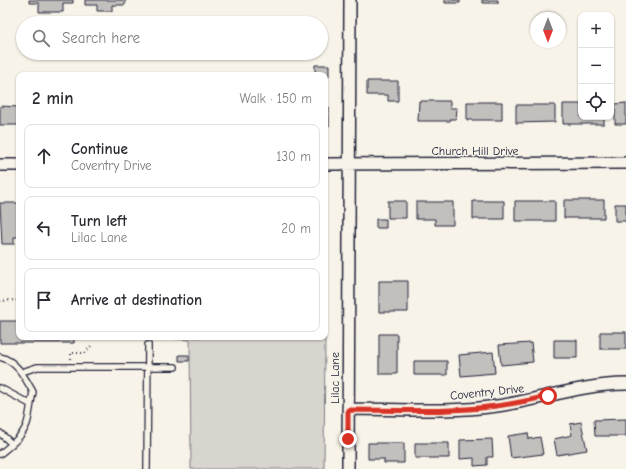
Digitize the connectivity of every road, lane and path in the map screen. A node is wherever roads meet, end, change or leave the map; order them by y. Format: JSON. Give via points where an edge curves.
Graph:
{"nodes":[{"id":1,"x":350,"y":0,"type":"edge"},
{"id":2,"x":626,"y":163,"type":"edge"},
{"id":3,"x":328,"y":164,"type":"edge"},
{"id":4,"x":349,"y":164,"type":"junction"},
{"id":5,"x":0,"y":165,"type":"edge"},
{"id":6,"x":16,"y":165,"type":"edge"},
{"id":7,"x":16,"y":300,"type":"edge"},
{"id":8,"x":0,"y":301,"type":"edge"},
{"id":9,"x":148,"y":345,"type":"dead end"},
{"id":10,"x":91,"y":346,"type":"dead end"},
{"id":11,"x":0,"y":357,"type":"edge"},
{"id":12,"x":71,"y":361,"type":"dead end"},
{"id":13,"x":148,"y":367,"type":"junction"},
{"id":14,"x":175,"y":367,"type":"dead end"},
{"id":15,"x":22,"y":372,"type":"junction"},
{"id":16,"x":626,"y":384,"type":"edge"},
{"id":17,"x":0,"y":388,"type":"edge"},
{"id":18,"x":30,"y":404,"type":"junction"},
{"id":19,"x":348,"y":410,"type":"junction"},
{"id":20,"x":0,"y":433,"type":"edge"},
{"id":21,"x":12,"y":444,"type":"junction"},
{"id":22,"x":0,"y":454,"type":"edge"},
{"id":23,"x":147,"y":469,"type":"edge"},
{"id":24,"x":348,"y":469,"type":"edge"}],
"edges":[{"from":1,"to":4,"type":"street","name":"Lilac Lane"},
{"from":2,"to":4,"type":"street","name":"Church Hill Drive"},
{"from":3,"to":4,"type":"street","name":"Church Hill Drive"},
{"from":4,"to":19,"type":"street","name":"Lilac Lane"},
{"from":5,"to":6,"type":"street"},
{"from":7,"to":8,"type":"path"},
{"from":9,"to":13,"type":"lane"},
{"from":10,"to":12,"type":"path","via":[[85,353],[71,353]]},
{"from":11,"to":15,"type":"lane","via":[[9,360]]},
{"from":13,"to":14,"type":"lane"},
{"from":13,"to":15,"type":"lane","via":[[37,367]]},
{"from":13,"to":23,"type":"lane"},
{"from":15,"to":18,"type":"lane","via":[[33,392]]},
{"from":16,"to":19,"type":"street","name":"Coventry Drive","via":[[587,388],[481,408]]},
{"from":17,"to":18,"type":"lane"},
{"from":18,"to":21,"type":"lane","via":[[28,422],[22,434]]},
{"from":19,"to":24,"type":"street","name":"Lilac Lane"},
{"from":20,"to":21,"type":"lane"},
{"from":21,"to":22,"type":"lane"}]}
